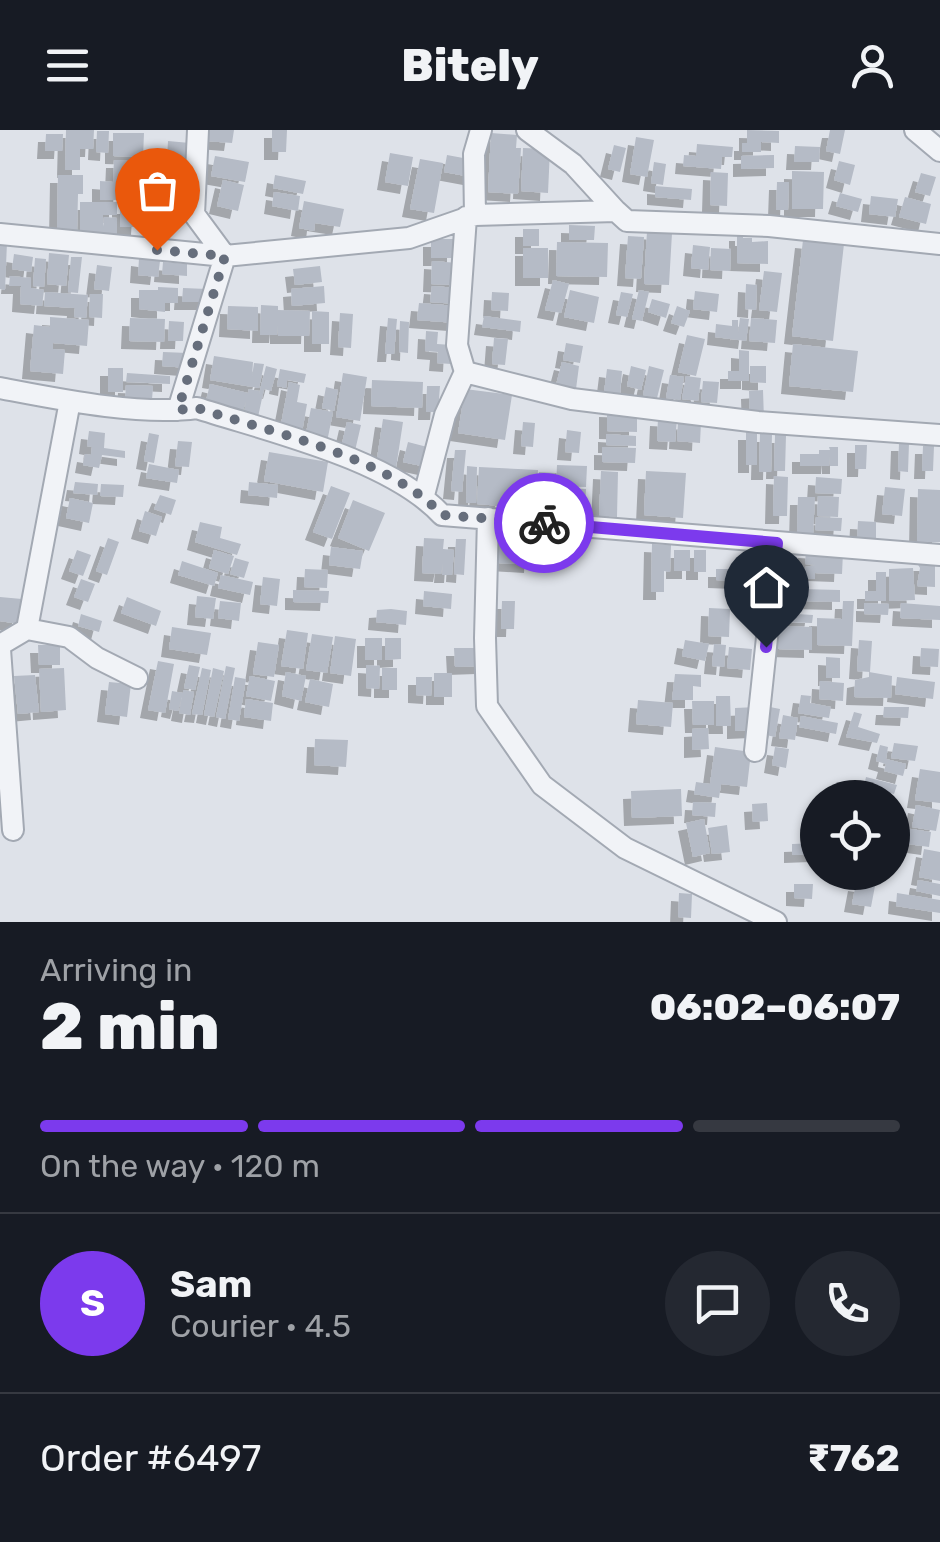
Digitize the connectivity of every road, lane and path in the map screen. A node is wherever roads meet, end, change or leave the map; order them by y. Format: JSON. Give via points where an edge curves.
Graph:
{"nodes":[{"id":1,"x":198,"y":130,"type":"edge"},
{"id":2,"x":481,"y":130,"type":"edge"},
{"id":3,"x":527,"y":130,"type":"edge"},
{"id":4,"x":915,"y":130,"type":"edge"},
{"id":5,"x":940,"y":150,"type":"edge"},
{"id":6,"x":616,"y":212,"type":"junction"},
{"id":7,"x":470,"y":216,"type":"junction"},
{"id":8,"x":0,"y":234,"type":"edge"},
{"id":9,"x":940,"y":244,"type":"edge"},
{"id":10,"x":225,"y":256,"type":"junction"},
{"id":11,"x":466,"y":372,"type":"junction"},
{"id":12,"x":0,"y":388,"type":"edge"},
{"id":13,"x":70,"y":401,"type":"junction"},
{"id":14,"x":178,"y":410,"type":"junction"},
{"id":15,"x":940,"y":434,"type":"edge"},
{"id":16,"x":424,"y":495,"type":"junction"},
{"id":17,"x":488,"y":518,"type":"junction"},
{"id":18,"x":777,"y":543,"type":"junction"},
{"id":19,"x":940,"y":555,"type":"edge"},
{"id":20,"x":27,"y":628,"type":"junction"},
{"id":21,"x":0,"y":647,"type":"edge"},
{"id":22,"x":137,"y":678,"type":"dead end"},
{"id":23,"x":756,"y":750,"type":"dead end"},
{"id":24,"x":13,"y":830,"type":"dead end"},
{"id":25,"x":776,"y":922,"type":"edge"}],
"edges":[{"from":1,"to":10,"type":"street","via":[[194,214]]},
{"from":2,"to":7,"type":"street"},
{"from":3,"to":6,"type":"street","via":[[573,164]]},
{"from":4,"to":5,"type":"street"},
{"from":6,"to":7,"type":"street"},
{"from":6,"to":9,"type":"street","via":[[628,221],[769,226]]},
{"from":7,"to":10,"type":"street","via":[[409,238]]},
{"from":7,"to":11,"type":"street","via":[[458,346]]},
{"from":8,"to":10,"type":"street"},
{"from":10,"to":14,"type":"street"},
{"from":11,"to":15,"type":"street","via":[[572,398],[758,422]]},
{"from":11,"to":16,"type":"street","via":[[444,415]]},
{"from":12,"to":13,"type":"street"},
{"from":13,"to":14,"type":"street"},
{"from":13,"to":20,"type":"street"},
{"from":14,"to":16,"type":"street","via":[[197,408],[345,456]]},
{"from":16,"to":17,"type":"street","via":[[442,515]]},
{"from":17,"to":18,"type":"street"},
{"from":17,"to":25,"type":"street","via":[[487,706],[542,785],[625,848]]},
{"from":18,"to":19,"type":"street"},
{"from":18,"to":23,"type":"street"},
{"from":20,"to":21,"type":"street"},
{"from":20,"to":22,"type":"street","via":[[69,637]]},
{"from":21,"to":24,"type":"street"}]}
